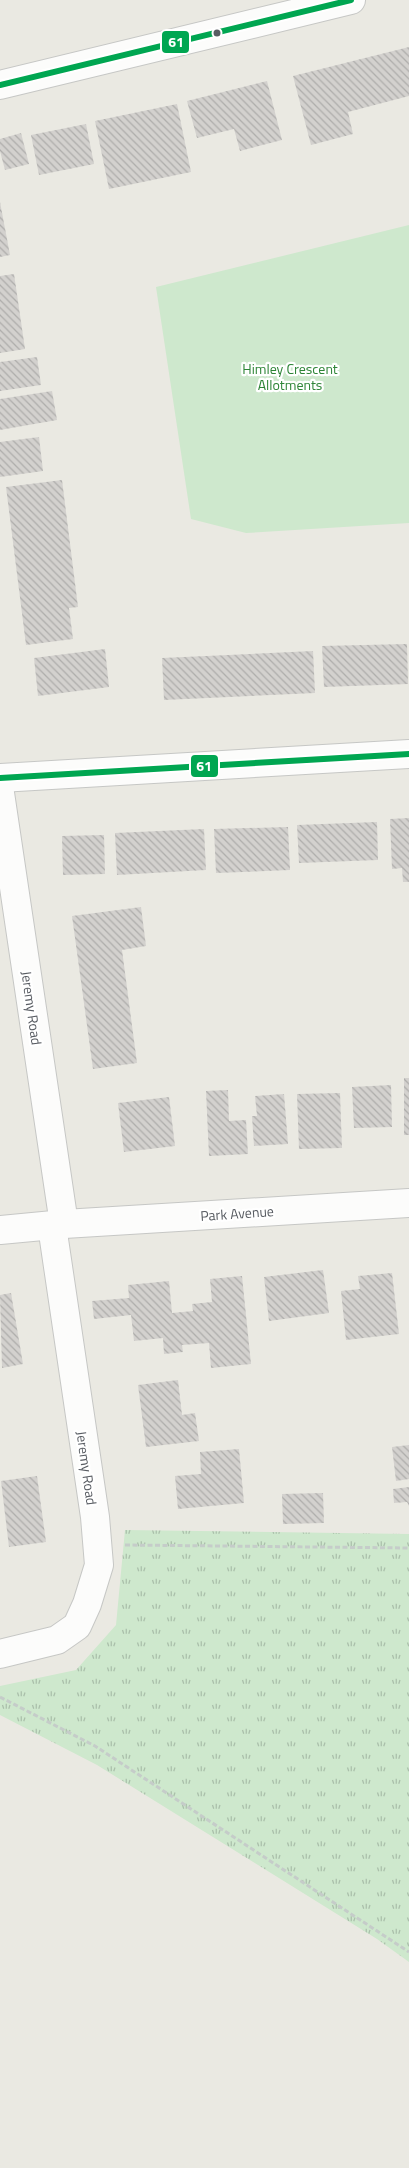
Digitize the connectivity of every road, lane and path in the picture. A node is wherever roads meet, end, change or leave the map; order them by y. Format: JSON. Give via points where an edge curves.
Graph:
{"nodes":[{"id":1,"x":351,"y":0,"type":"edge"},
{"id":2,"x":0,"y":84,"type":"edge"},
{"id":3,"x":409,"y":754,"type":"edge"},
{"id":4,"x":0,"y":778,"type":"edge"},
{"id":5,"x":0,"y":793,"type":"edge"},
{"id":6,"x":409,"y":1203,"type":"edge"},
{"id":7,"x":58,"y":1225,"type":"junction"},
{"id":8,"x":0,"y":1230,"type":"edge"},
{"id":9,"x":97,"y":1544,"type":"junction"},
{"id":10,"x":409,"y":1548,"type":"edge"},
{"id":11,"x":0,"y":1654,"type":"edge"},
{"id":12,"x":0,"y":1697,"type":"edge"},
{"id":13,"x":409,"y":1952,"type":"edge"}],
"edges":[{"from":1,"to":2,"type":"street"},
{"from":3,"to":4,"type":"street"},
{"from":5,"to":7,"type":"street","name":"Jeremy Road"},
{"from":6,"to":7,"type":"street","name":"Park Avenue"},
{"from":7,"to":8,"type":"street","name":"Park Avenue"},
{"from":7,"to":9,"type":"street","name":"Jeremy Road"},
{"from":9,"to":10,"type":"path"},
{"from":9,"to":11,"type":"street","name":"Jeremy Road","via":[[99,1565],[77,1626],[57,1640]]},
{"from":12,"to":13,"type":"path","via":[[96,1746]]}]}
